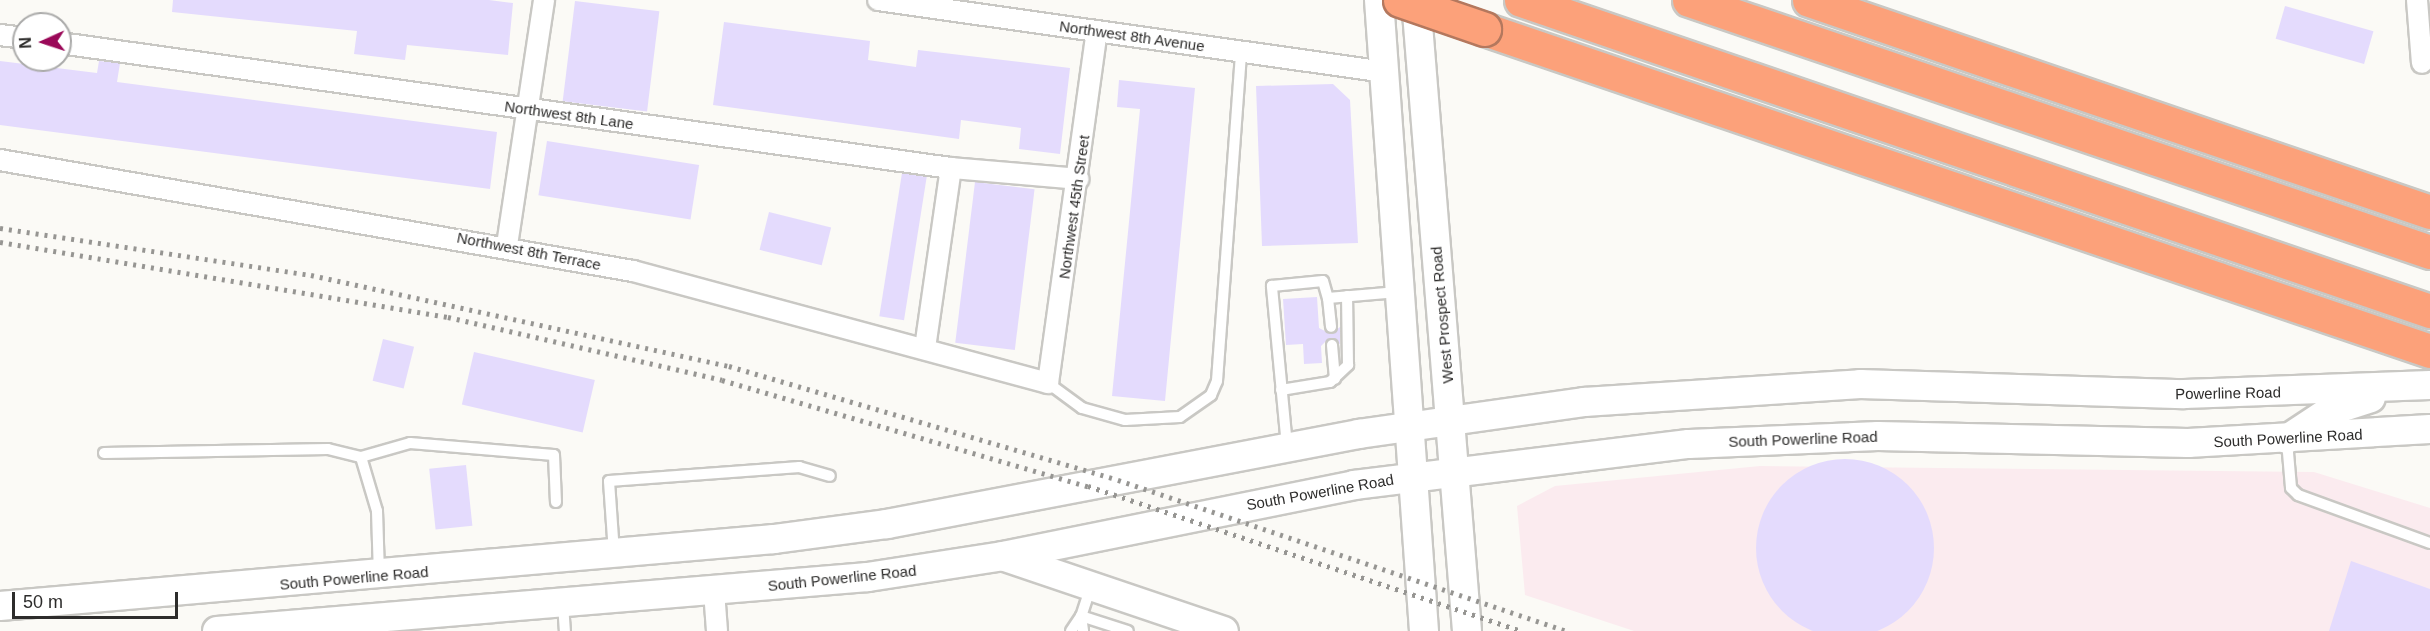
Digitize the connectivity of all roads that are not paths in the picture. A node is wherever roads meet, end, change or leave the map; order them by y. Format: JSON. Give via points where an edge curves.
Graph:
{"nodes":[{"id":1,"x":544,"y":0,"type":"edge"},
{"id":2,"x":878,"y":0,"type":"edge"},
{"id":3,"x":1379,"y":0,"type":"edge"},
{"id":4,"x":1400,"y":0,"type":"edge"},
{"id":5,"x":1416,"y":0,"type":"edge"},
{"id":6,"x":1521,"y":0,"type":"edge"},
{"id":7,"x":1689,"y":0,"type":"edge"},
{"id":8,"x":1809,"y":0,"type":"edge"},
{"id":9,"x":2417,"y":0,"type":"edge"},
{"id":10,"x":1097,"y":31,"type":"junction"},
{"id":11,"x":72,"y":45,"type":"edge"},
{"id":12,"x":1241,"y":51,"type":"junction"},
{"id":13,"x":2422,"y":63,"type":"dead end"},
{"id":14,"x":1385,"y":72,"type":"junction"},
{"id":15,"x":525,"y":109,"type":"junction"},
{"id":16,"x":0,"y":160,"type":"edge"},
{"id":17,"x":951,"y":168,"type":"junction"},
{"id":18,"x":1079,"y":179,"type":"junction"},
{"id":19,"x":2430,"y":212,"type":"edge"},
{"id":20,"x":507,"y":245,"type":"junction"},
{"id":21,"x":2430,"y":252,"type":"edge"},
{"id":22,"x":1402,"y":291,"type":"junction"},
{"id":23,"x":1347,"y":296,"type":"junction"},
{"id":24,"x":1328,"y":298,"type":"junction"},
{"id":25,"x":2420,"y":308,"type":"edge"},
{"id":26,"x":1330,"y":327,"type":"dead end"},
{"id":27,"x":1332,"y":345,"type":"dead end"},
{"id":28,"x":925,"y":348,"type":"junction"},
{"id":29,"x":2430,"y":351,"type":"edge"},
{"id":30,"x":1335,"y":378,"type":"junction"},
{"id":31,"x":1048,"y":383,"type":"junction"},
{"id":32,"x":2420,"y":385,"type":"edge"},
{"id":33,"x":2026,"y":389,"type":"joint"},
{"id":34,"x":1281,"y":390,"type":"junction"},
{"id":35,"x":1450,"y":419,"type":"junction"},
{"id":36,"x":1410,"y":426,"type":"junction"},
{"id":37,"x":2430,"y":429,"type":"edge"},
{"id":38,"x":2287,"y":440,"type":"junction"},
{"id":39,"x":1288,"y":447,"type":"junction"},
{"id":40,"x":104,"y":453,"type":"dead end"},
{"id":41,"x":361,"y":457,"type":"junction"},
{"id":42,"x":1454,"y":470,"type":"junction"},
{"id":43,"x":830,"y":476,"type":"dead end"},
{"id":44,"x":1412,"y":476,"type":"junction"},
{"id":45,"x":556,"y":502,"type":"dead end"},
{"id":46,"x":2430,"y":543,"type":"edge"},
{"id":47,"x":614,"y":556,"type":"junction"},
{"id":48,"x":1003,"y":556,"type":"junction"},
{"id":49,"x":428,"y":572,"type":"junction"},
{"id":50,"x":379,"y":576,"type":"junction"},
{"id":51,"x":1091,"y":586,"type":"junction"},
{"id":52,"x":714,"y":591,"type":"junction"},
{"id":53,"x":563,"y":603,"type":"junction"},
{"id":54,"x":0,"y":606,"type":"edge"},
{"id":55,"x":1081,"y":615,"type":"junction"},
{"id":56,"x":315,"y":622,"type":"junction"},
{"id":57,"x":380,"y":624,"type":"edge"},
{"id":58,"x":216,"y":631,"type":"edge"},
{"id":59,"x":565,"y":631,"type":"edge"},
{"id":60,"x":717,"y":631,"type":"edge"},
{"id":61,"x":1071,"y":631,"type":"edge"},
{"id":62,"x":1083,"y":631,"type":"edge"},
{"id":63,"x":1128,"y":631,"type":"edge"},
{"id":64,"x":1224,"y":631,"type":"edge"},
{"id":65,"x":1424,"y":631,"type":"edge"},
{"id":66,"x":1467,"y":631,"type":"edge"}],
"edges":[{"from":1,"to":15,"type":"street"},
{"from":2,"to":10,"type":"street","name":"Northwest 8th Avenue"},
{"from":3,"to":14,"type":"main road"},
{"from":4,"to":29,"type":"highway","bridge":true},
{"from":5,"to":35,"type":"main road","name":"West Prospect Road"},
{"from":6,"to":25,"type":"highway"},
{"from":7,"to":21,"type":"highway"},
{"from":8,"to":19,"type":"highway"},
{"from":9,"to":13,"type":"street"},
{"from":10,"to":12,"type":"street","name":"Northwest 8th Avenue"},
{"from":10,"to":18,"type":"street","name":"Northwest 45th Street"},
{"from":11,"to":15,"type":"street","name":"Northwest 8th Lane"},
{"from":12,"to":14,"type":"street","name":"Northwest 8th Avenue"},
{"from":12,"to":31,"type":"lane","via":[[1217,381],[1211,395],[1180,417],[1125,420],[1082,408]]},
{"from":14,"to":22,"type":"main road"},
{"from":15,"to":17,"type":"street","name":"Northwest 8th Lane"},
{"from":15,"to":20,"type":"street"},
{"from":16,"to":20,"type":"street","name":"Northwest 8th Terrace"},
{"from":17,"to":18,"type":"street","name":"Northwest 8th Lane"},
{"from":17,"to":28,"type":"street"},
{"from":18,"to":31,"type":"street","name":"Northwest 45th Street"},
{"from":20,"to":28,"type":"street","name":"Northwest 8th Terrace","via":[[633,272]]},
{"from":22,"to":23,"type":"lane"},
{"from":22,"to":36,"type":"main road"},
{"from":23,"to":24,"type":"lane"},
{"from":23,"to":30,"type":"lane","via":[[1352,356]]},
{"from":24,"to":26,"type":"lane"},
{"from":24,"to":34,"type":"lane","via":[[1323,281],[1272,286]]},
{"from":27,"to":30,"type":"lane"},
{"from":28,"to":31,"type":"street","name":"Northwest 8th Terrace"},
{"from":30,"to":34,"type":"lane"},
{"from":32,"to":33,"type":"main road","name":"Powerline Road","via":[[2184,394]]},
{"from":32,"to":38,"type":"main road","via":[[2328,412]]},
{"from":33,"to":35,"type":"main road","name":"South Powerline Road","via":[[1781,387]]},
{"from":34,"to":39,"type":"lane"},
{"from":35,"to":36,"type":"main road","name":"South Powerline Road"},
{"from":35,"to":42,"type":"main road","name":"West Prospect Road"},
{"from":36,"to":39,"type":"main road","name":"South Powerline Road"},
{"from":36,"to":44,"type":"main road"},
{"from":37,"to":38,"type":"main road","name":"South Powerline Road"},
{"from":38,"to":42,"type":"main road","name":"South Powerline Road","via":[[2136,443],[1828,436],[1678,445]]},
{"from":38,"to":46,"type":"lane","via":[[2291,488],[2298,495]]},
{"from":39,"to":47,"type":"main road","name":"South Powerline Road","via":[[887,524]]},
{"from":40,"to":41,"type":"lane","via":[[328,449]]},
{"from":41,"to":45,"type":"lane","via":[[410,443],[554,454]]},
{"from":41,"to":50,"type":"lane","via":[[376,511]]},
{"from":42,"to":44,"type":"main road","name":"South Powerline Road"},
{"from":42,"to":66,"type":"main road","name":"West Prospect Road"},
{"from":43,"to":47,"type":"lane","via":[[799,467],[609,481]]},
{"from":44,"to":48,"type":"main road","name":"South Powerline Road"},
{"from":44,"to":65,"type":"main road"},
{"from":47,"to":49,"type":"main road","name":"South Powerline Road"},
{"from":48,"to":51,"type":"main road"},
{"from":48,"to":52,"type":"main road","name":"South Powerline Road","via":[[868,577]]},
{"from":49,"to":50,"type":"main road","name":"South Powerline Road"},
{"from":49,"to":57,"type":"main road"},
{"from":50,"to":54,"type":"main road","name":"South Powerline Road"},
{"from":50,"to":56,"type":"main road","via":[[357,599]]},
{"from":51,"to":55,"type":"lane"},
{"from":51,"to":64,"type":"main road"},
{"from":52,"to":53,"type":"main road","name":"South Powerline Road"},
{"from":52,"to":60,"type":"street"},
{"from":53,"to":57,"type":"main road","name":"South Powerline Road"},
{"from":53,"to":59,"type":"lane"},
{"from":55,"to":61,"type":"lane"},
{"from":55,"to":62,"type":"lane"},
{"from":55,"to":63,"type":"lane"},
{"from":56,"to":57,"type":"main road","name":"South Powerline Road"},
{"from":56,"to":58,"type":"main road","name":"South Powerline Road"}]}
